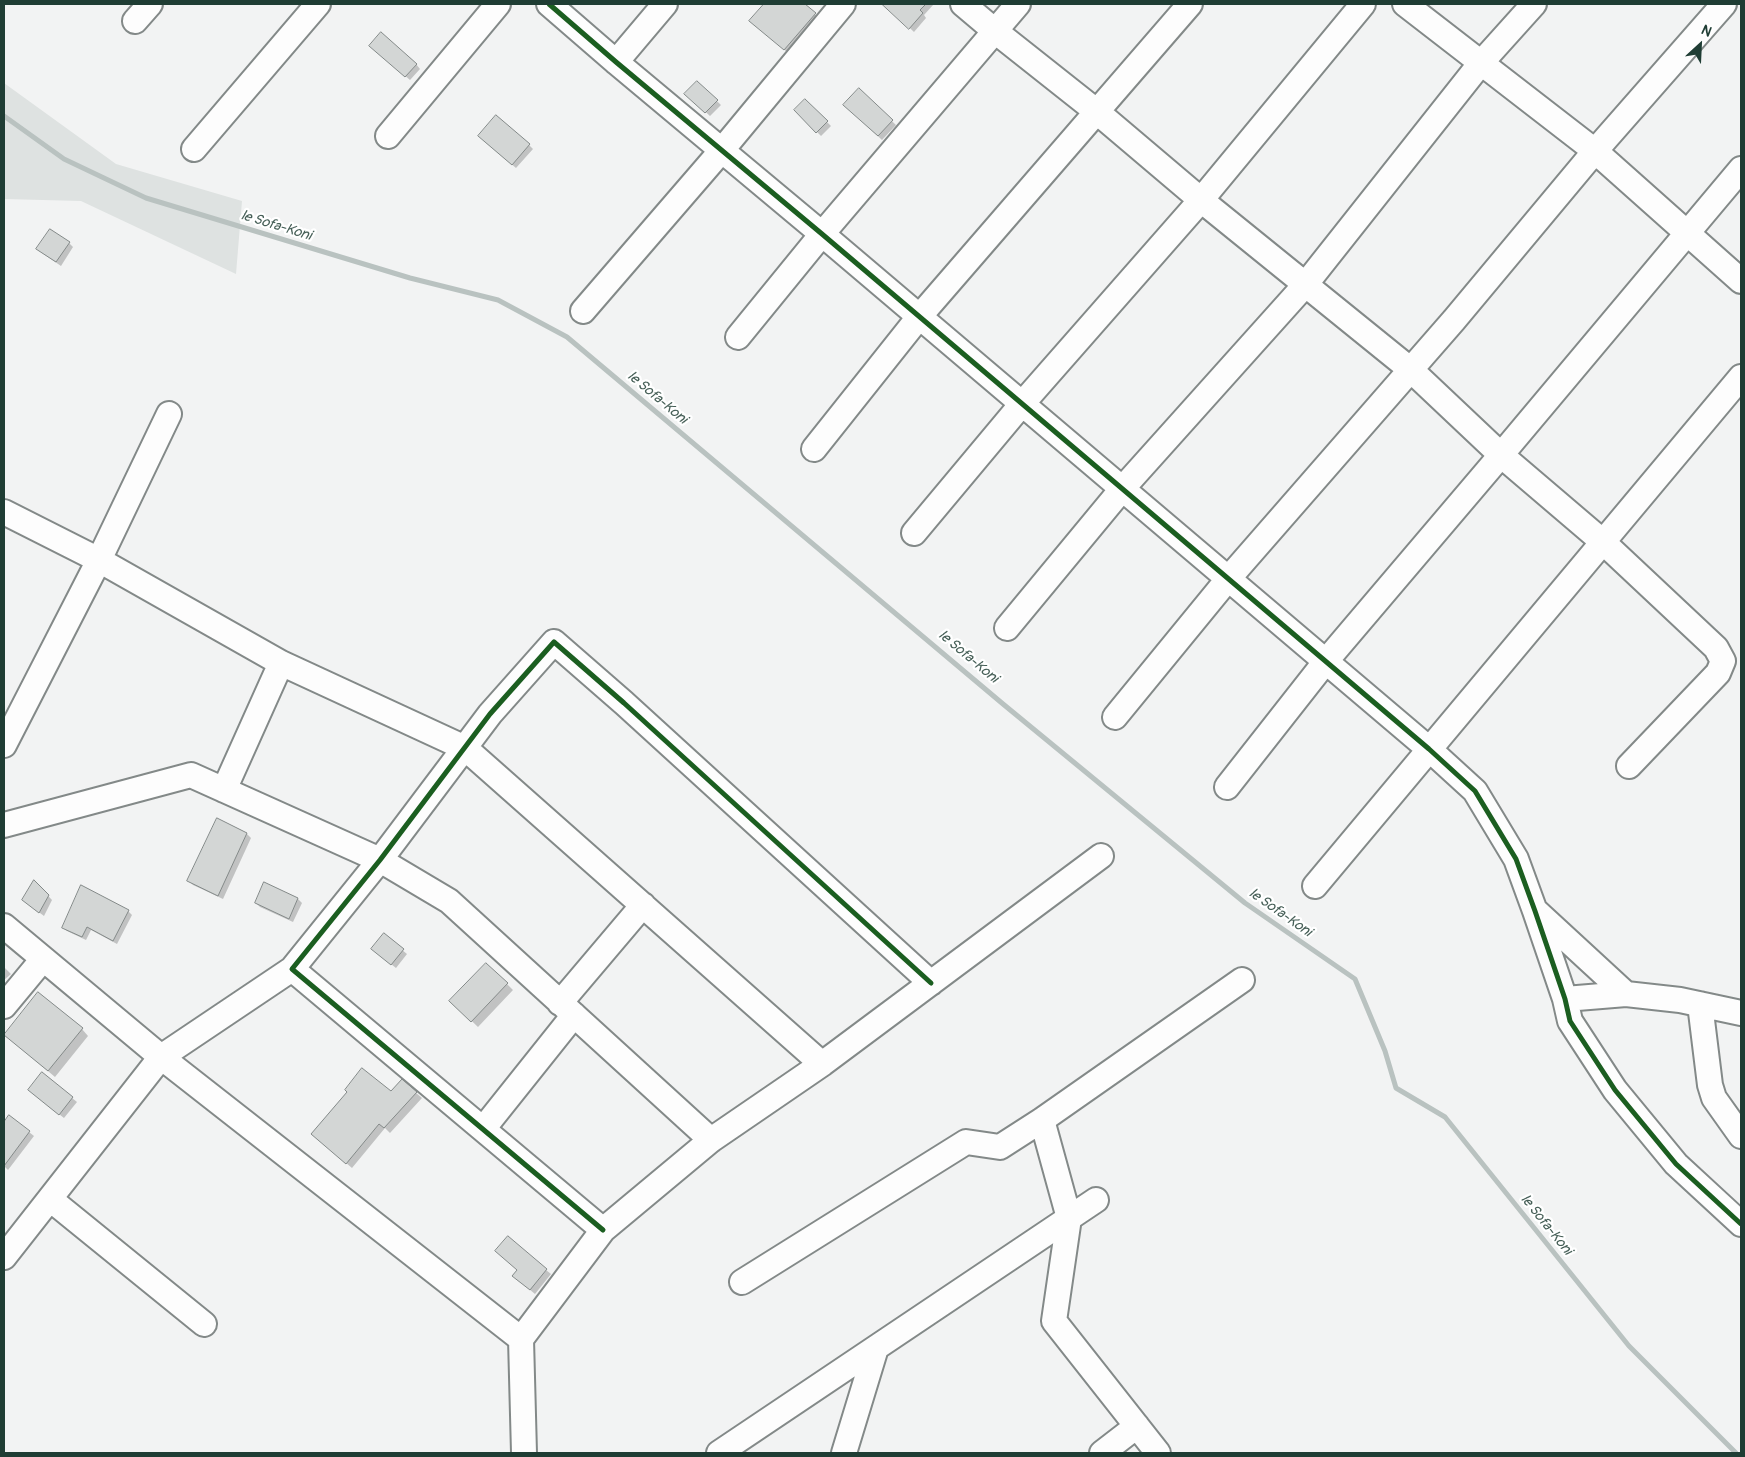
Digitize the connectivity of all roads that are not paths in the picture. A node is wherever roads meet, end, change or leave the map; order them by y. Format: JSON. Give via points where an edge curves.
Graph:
{"nodes":[{"id":1,"x":318,"y":4,"type":"edge"},
{"id":2,"x":498,"y":4,"type":"edge"},
{"id":3,"x":549,"y":4,"type":"edge"},
{"id":4,"x":665,"y":4,"type":"edge"},
{"id":5,"x":843,"y":4,"type":"edge"},
{"id":6,"x":963,"y":4,"type":"edge"},
{"id":7,"x":1018,"y":4,"type":"edge"},
{"id":8,"x":1190,"y":4,"type":"edge"},
{"id":9,"x":1363,"y":4,"type":"edge"},
{"id":10,"x":1405,"y":4,"type":"edge"},
{"id":11,"x":1534,"y":4,"type":"edge"},
{"id":12,"x":1724,"y":4,"type":"edge"},
{"id":13,"x":995,"y":32,"type":"junction"},
{"id":14,"x":616,"y":62,"type":"junction"},
{"id":15,"x":1480,"y":64,"type":"junction"},
{"id":16,"x":1096,"y":111,"type":"junction"},
{"id":17,"x":388,"y":136,"type":"dead end"},
{"id":18,"x":194,"y":149,"type":"dead end"},
{"id":19,"x":722,"y":150,"type":"junction"},
{"id":20,"x":1595,"y":151,"type":"junction"},
{"id":21,"x":1741,"y":169,"type":"edge"},
{"id":22,"x":1201,"y":200,"type":"junction"},
{"id":23,"x":1686,"y":233,"type":"junction"},
{"id":24,"x":822,"y":234,"type":"junction"},
{"id":25,"x":1741,"y":281,"type":"edge"},
{"id":26,"x":1305,"y":285,"type":"junction"},
{"id":27,"x":582,"y":311,"type":"dead end"},
{"id":28,"x":919,"y":318,"type":"junction"},
{"id":29,"x":738,"y":337,"type":"dead end"},
{"id":30,"x":1411,"y":370,"type":"junction"},
{"id":31,"x":1741,"y":377,"type":"edge"},
{"id":32,"x":1022,"y":405,"type":"junction"},
{"id":33,"x":169,"y":414,"type":"dead end"},
{"id":34,"x":814,"y":449,"type":"dead end"},
{"id":35,"x":1501,"y":455,"type":"junction"},
{"id":36,"x":1122,"y":489,"type":"junction"},
{"id":37,"x":4,"y":512,"type":"edge"},
{"id":38,"x":914,"y":533,"type":"dead end"},
{"id":39,"x":1603,"y":542,"type":"junction"},
{"id":40,"x":98,"y":560,"type":"junction"},
{"id":41,"x":1228,"y":579,"type":"junction"},
{"id":42,"x":1007,"y":628,"type":"dead end"},
{"id":43,"x":1326,"y":661,"type":"junction"},
{"id":44,"x":281,"y":663,"type":"junction"},
{"id":45,"x":1115,"y":717,"type":"dead end"},
{"id":46,"x":4,"y":744,"type":"edge"},
{"id":47,"x":465,"y":748,"type":"junction"},
{"id":48,"x":1430,"y":749,"type":"junction"},
{"id":49,"x":1630,"y":766,"type":"dead end"},
{"id":50,"x":1227,"y":786,"type":"dead end"},
{"id":51,"x":224,"y":790,"type":"junction"},
{"id":52,"x":4,"y":825,"type":"edge"},
{"id":53,"x":1101,"y":856,"type":"dead end"},
{"id":54,"x":380,"y":860,"type":"junction"},
{"id":55,"x":1315,"y":886,"type":"dead end"},
{"id":56,"x":642,"y":905,"type":"junction"},
{"id":57,"x":1535,"y":911,"type":"junction"},
{"id":58,"x":4,"y":926,"type":"edge"},
{"id":59,"x":43,"y":959,"type":"junction"},
{"id":60,"x":292,"y":969,"type":"junction"},
{"id":61,"x":1242,"y":980,"type":"dead end"},
{"id":62,"x":931,"y":983,"type":"junction"},
{"id":63,"x":1626,"y":994,"type":"junction"},
{"id":64,"x":1565,"y":998,"type":"junction"},
{"id":65,"x":1700,"y":1004,"type":"junction"},
{"id":66,"x":4,"y":1006,"type":"edge"},
{"id":67,"x":567,"y":1009,"type":"junction"},
{"id":68,"x":1741,"y":1013,"type":"edge"},
{"id":69,"x":161,"y":1058,"type":"junction"},
{"id":70,"x":822,"y":1064,"type":"junction"},
{"id":71,"x":1042,"y":1120,"type":"junction"},
{"id":72,"x":483,"y":1129,"type":"junction"},
{"id":73,"x":1741,"y":1136,"type":"edge"},
{"id":74,"x":711,"y":1140,"type":"junction"},
{"id":75,"x":50,"y":1199,"type":"junction"},
{"id":76,"x":1096,"y":1200,"type":"dead end"},
{"id":77,"x":1069,"y":1218,"type":"junction"},
{"id":78,"x":1741,"y":1224,"type":"edge"},
{"id":79,"x":603,"y":1230,"type":"junction"},
{"id":80,"x":4,"y":1257,"type":"edge"},
{"id":81,"x":742,"y":1282,"type":"dead end"},
{"id":82,"x":204,"y":1324,"type":"dead end"},
{"id":83,"x":521,"y":1339,"type":"junction"},
{"id":84,"x":876,"y":1348,"type":"junction"},
{"id":85,"x":1137,"y":1426,"type":"junction"},
{"id":86,"x":524,"y":1453,"type":"edge"},
{"id":87,"x":719,"y":1453,"type":"edge"},
{"id":88,"x":844,"y":1453,"type":"edge"},
{"id":89,"x":1102,"y":1453,"type":"edge"},
{"id":90,"x":1158,"y":1453,"type":"edge"}],
"edges":[{"from":1,"to":18,"type":"street"},
{"from":2,"to":17,"type":"street"},
{"from":3,"to":14,"type":"street"},
{"from":4,"to":14,"type":"street"},
{"from":5,"to":19,"type":"street"},
{"from":6,"to":13,"type":"street"},
{"from":7,"to":13,"type":"street"},
{"from":8,"to":16,"type":"street"},
{"from":9,"to":22,"type":"street"},
{"from":10,"to":15,"type":"street"},
{"from":11,"to":15,"type":"street"},
{"from":12,"to":20,"type":"street"},
{"from":13,"to":16,"type":"street"},
{"from":13,"to":24,"type":"street"},
{"from":14,"to":19,"type":"street"},
{"from":15,"to":20,"type":"street"},
{"from":15,"to":26,"type":"street"},
{"from":16,"to":22,"type":"street"},
{"from":16,"to":28,"type":"street"},
{"from":19,"to":24,"type":"street"},
{"from":19,"to":27,"type":"street"},
{"from":20,"to":23,"type":"street"},
{"from":20,"to":30,"type":"street"},
{"from":21,"to":23,"type":"street"},
{"from":22,"to":26,"type":"street"},
{"from":22,"to":32,"type":"street"},
{"from":23,"to":25,"type":"street"},
{"from":23,"to":35,"type":"street"},
{"from":24,"to":28,"type":"street"},
{"from":24,"to":29,"type":"street"},
{"from":26,"to":30,"type":"street"},
{"from":26,"to":36,"type":"street"},
{"from":28,"to":32,"type":"street"},
{"from":28,"to":34,"type":"street"},
{"from":30,"to":35,"type":"street"},
{"from":30,"to":41,"type":"street"},
{"from":31,"to":39,"type":"street"},
{"from":32,"to":36,"type":"street"},
{"from":32,"to":38,"type":"street"},
{"from":33,"to":40,"type":"street"},
{"from":35,"to":39,"type":"street"},
{"from":35,"to":43,"type":"street"},
{"from":36,"to":41,"type":"street"},
{"from":36,"to":42,"type":"street"},
{"from":37,"to":40,"type":"street"},
{"from":39,"to":48,"type":"street"},
{"from":39,"to":49,"type":"street","via":[[1716,648],[1723,661],[1718,672]]},
{"from":40,"to":44,"type":"street"},
{"from":40,"to":46,"type":"street"},
{"from":41,"to":43,"type":"street"},
{"from":41,"to":45,"type":"street"},
{"from":43,"to":48,"type":"street"},
{"from":43,"to":50,"type":"street"},
{"from":44,"to":47,"type":"street"},
{"from":44,"to":51,"type":"street"},
{"from":47,"to":54,"type":"street"},
{"from":47,"to":56,"type":"street"},
{"from":47,"to":62,"type":"street","via":[[490,714],[554,642]]},
{"from":48,"to":55,"type":"street"},
{"from":48,"to":57,"type":"street","via":[[1474,791],[1516,859]]},
{"from":51,"to":52,"type":"street","via":[[191,775]]},
{"from":51,"to":54,"type":"street"},
{"from":53,"to":62,"type":"street"},
{"from":54,"to":60,"type":"street"},
{"from":54,"to":67,"type":"street","via":[[449,901]]},
{"from":56,"to":67,"type":"street"},
{"from":56,"to":70,"type":"street"},
{"from":57,"to":63,"type":"street"},
{"from":57,"to":64,"type":"street"},
{"from":58,"to":59,"type":"street"},
{"from":59,"to":66,"type":"street"},
{"from":59,"to":69,"type":"street"},
{"from":60,"to":69,"type":"street"},
{"from":60,"to":72,"type":"street"},
{"from":61,"to":71,"type":"street"},
{"from":62,"to":70,"type":"street"},
{"from":63,"to":64,"type":"street"},
{"from":63,"to":65,"type":"street"},
{"from":64,"to":78,"type":"street","via":[[1570,1021],[1615,1090],[1676,1164]]},
{"from":65,"to":68,"type":"street"},
{"from":65,"to":73,"type":"street","via":[[1714,1098]]},
{"from":67,"to":72,"type":"street"},
{"from":67,"to":74,"type":"street"},
{"from":69,"to":75,"type":"street"},
{"from":69,"to":83,"type":"street"},
{"from":70,"to":74,"type":"street"},
{"from":71,"to":77,"type":"street"},
{"from":71,"to":81,"type":"street","via":[[1000,1147],[966,1142]]},
{"from":72,"to":79,"type":"street"},
{"from":74,"to":79,"type":"street"},
{"from":75,"to":80,"type":"street"},
{"from":75,"to":82,"type":"street"},
{"from":76,"to":77,"type":"street"},
{"from":77,"to":84,"type":"street"},
{"from":77,"to":85,"type":"street","via":[[1054,1321]]},
{"from":79,"to":83,"type":"street"},
{"from":83,"to":86,"type":"street"},
{"from":84,"to":87,"type":"street"},
{"from":84,"to":88,"type":"street"},
{"from":85,"to":89,"type":"street"},
{"from":85,"to":90,"type":"street"}]}
